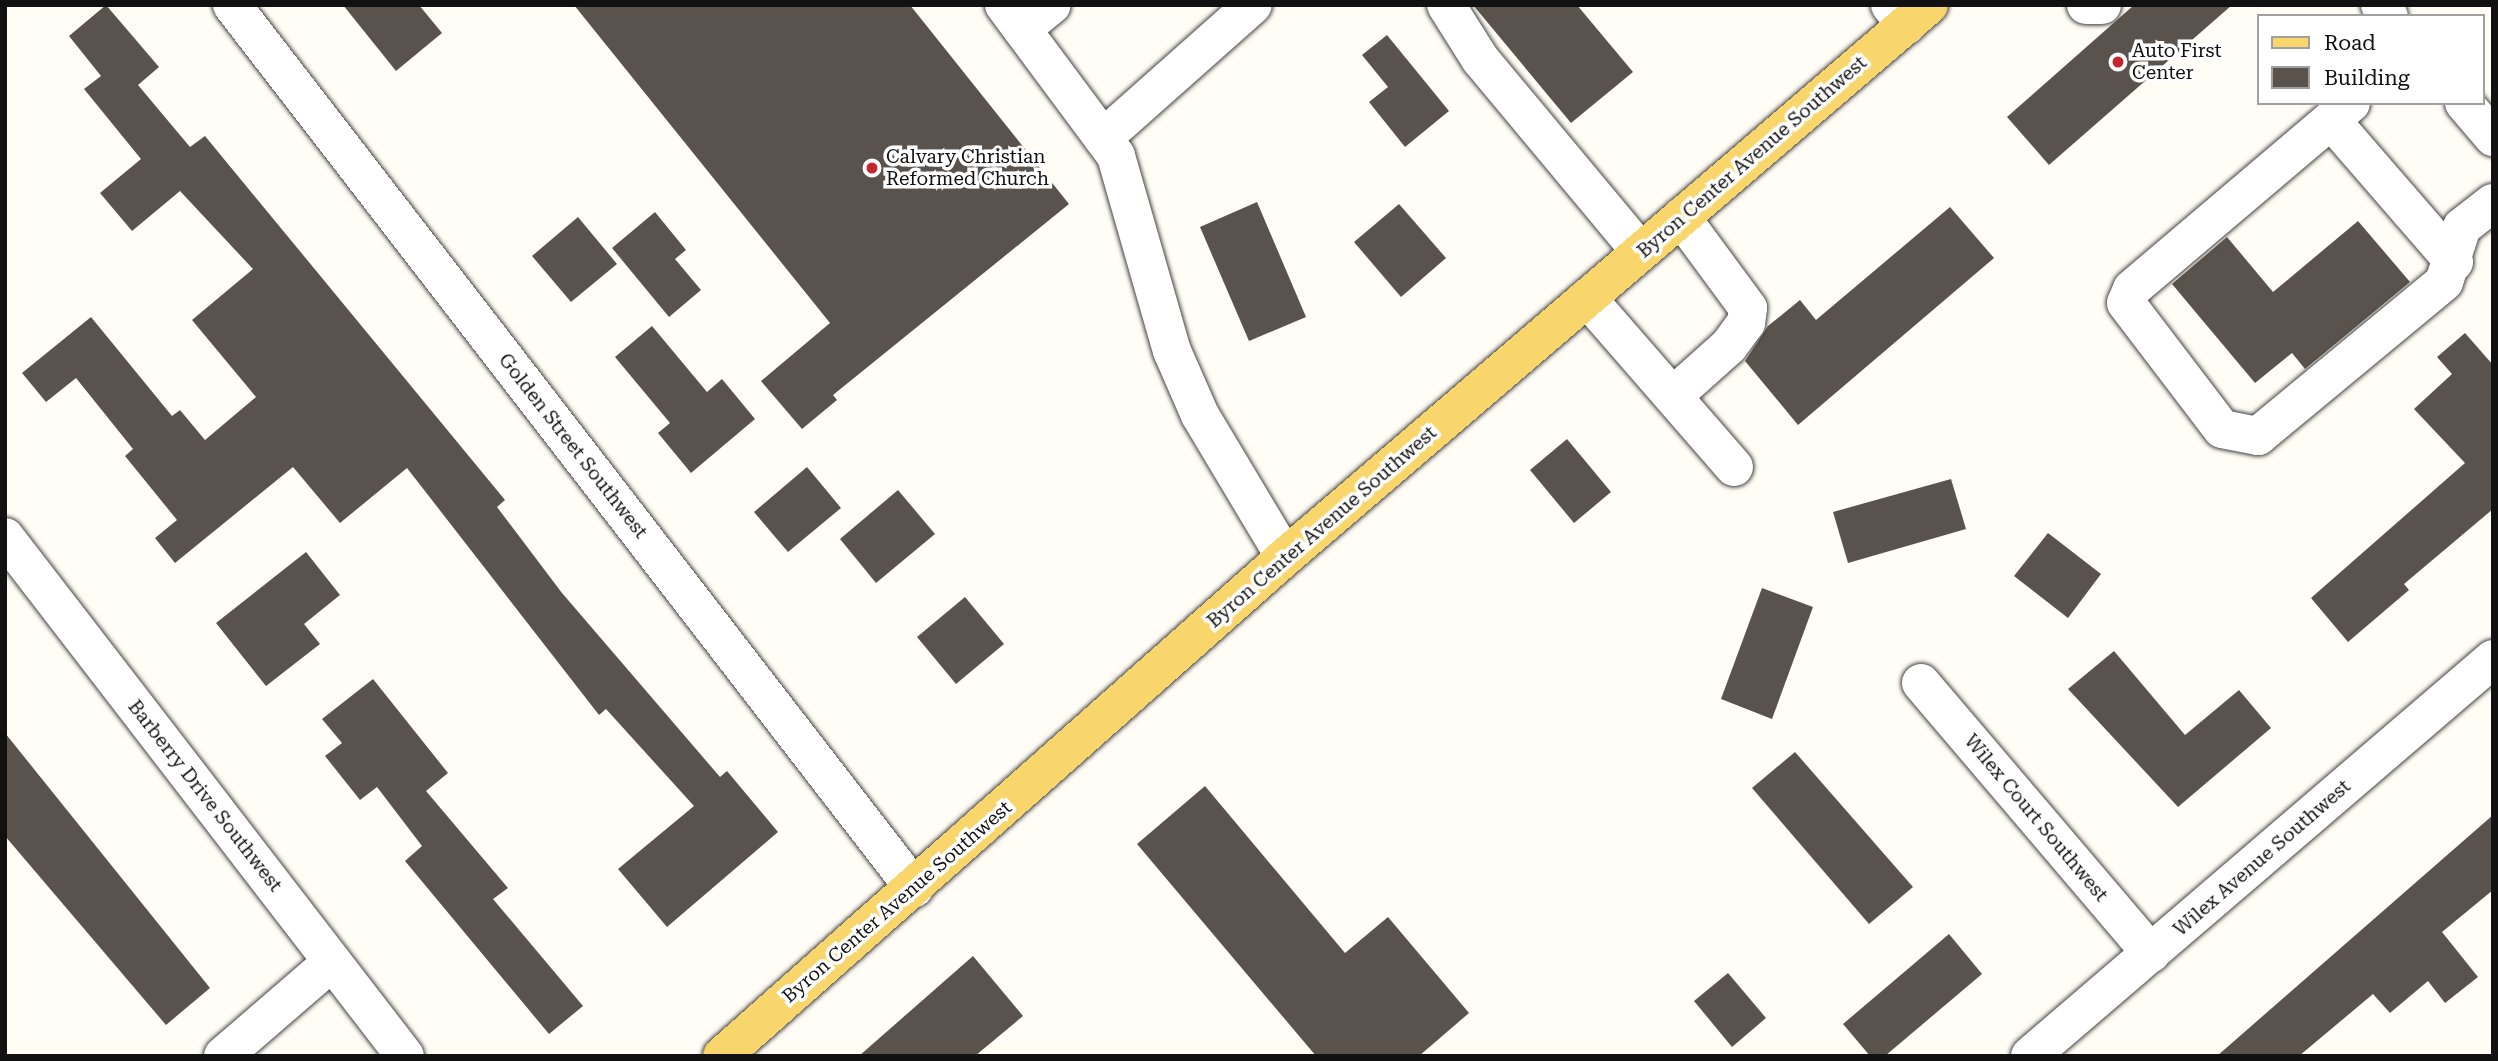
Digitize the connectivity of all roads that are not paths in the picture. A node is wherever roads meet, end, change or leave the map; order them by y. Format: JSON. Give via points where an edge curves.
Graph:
{"nodes":[{"id":1,"x":232,"y":5,"type":"edge"},
{"id":2,"x":1052,"y":5,"type":"edge"},
{"id":3,"x":1253,"y":5,"type":"edge"},
{"id":4,"x":1446,"y":5,"type":"edge"},
{"id":5,"x":2086,"y":5,"type":"edge"},
{"id":6,"x":2102,"y":5,"type":"edge"},
{"id":7,"x":1908,"y":12,"type":"edge"},
{"id":8,"x":1013,"y":17,"type":"edge"},
{"id":9,"x":2466,"y":105,"type":"edge"},
{"id":10,"x":2341,"y":112,"type":"edge"},
{"id":11,"x":2493,"y":137,"type":"edge"},
{"id":12,"x":1103,"y":138,"type":"junction"},
{"id":13,"x":2493,"y":203,"type":"edge"},
{"id":14,"x":1681,"y":217,"type":"junction"},
{"id":15,"x":1641,"y":252,"type":"junction"},
{"id":16,"x":2454,"y":261,"type":"junction"},
{"id":17,"x":1587,"y":298,"type":"junction"},
{"id":18,"x":1673,"y":396,"type":"junction"},
{"id":19,"x":1734,"y":467,"type":"dead end"},
{"id":20,"x":5,"y":537,"type":"edge"},
{"id":21,"x":1285,"y":557,"type":"junction"},
{"id":22,"x":2493,"y":659,"type":"edge"},
{"id":23,"x":1921,"y":683,"type":"dead end"},
{"id":24,"x":914,"y":888,"type":"junction"},
{"id":25,"x":2151,"y":953,"type":"junction"},
{"id":26,"x":332,"y":962,"type":"junction"},
{"id":27,"x":223,"y":1056,"type":"edge"},
{"id":28,"x":405,"y":1056,"type":"edge"},
{"id":29,"x":722,"y":1056,"type":"edge"},
{"id":30,"x":2030,"y":1056,"type":"edge"}],
"edges":[{"from":1,"to":24,"type":"street","name":"Golden Street Southwest"},
{"from":2,"to":8,"type":"street"},
{"from":3,"to":12,"type":"street"},
{"from":4,"to":15,"type":"street","via":[[1480,59]]},
{"from":5,"to":6,"type":"street"},
{"from":7,"to":14,"type":"main road","name":"Byron Center Avenue Southwest"},
{"from":8,"to":12,"type":"street"},
{"from":9,"to":11,"type":"street"},
{"from":10,"to":16,"type":"street"},
{"from":10,"to":16,"type":"street","via":[[2132,289],[2126,303],[2222,429],[2258,436],[2444,282]]},
{"from":12,"to":21,"type":"street","via":[[1116,156],[1172,351],[1194,402]]},
{"from":13,"to":16,"type":"street","via":[[2462,228]]},
{"from":14,"to":15,"type":"main road","name":"Byron Center Avenue Southwest"},
{"from":14,"to":18,"type":"street","via":[[1748,308],[1746,323],[1729,346]]},
{"from":15,"to":17,"type":"main road","name":"Byron Center Avenue Southwest"},
{"from":17,"to":18,"type":"street"},
{"from":17,"to":21,"type":"main road","name":"Byron Center Avenue Southwest"},
{"from":18,"to":19,"type":"street"},
{"from":20,"to":26,"type":"street","name":"Barberry Drive Southwest"},
{"from":21,"to":24,"type":"main road","name":"Byron Center Avenue Southwest"},
{"from":22,"to":25,"type":"street","name":"Wilex Avenue Southwest"},
{"from":23,"to":25,"type":"street","name":"Wilex Court Southwest"},
{"from":24,"to":29,"type":"main road","name":"Byron Center Avenue Southwest"},
{"from":25,"to":30,"type":"street","name":"Wilex Avenue Southwest"},
{"from":26,"to":27,"type":"street"},
{"from":26,"to":28,"type":"street","name":"Barberry Drive Southwest"}]}
